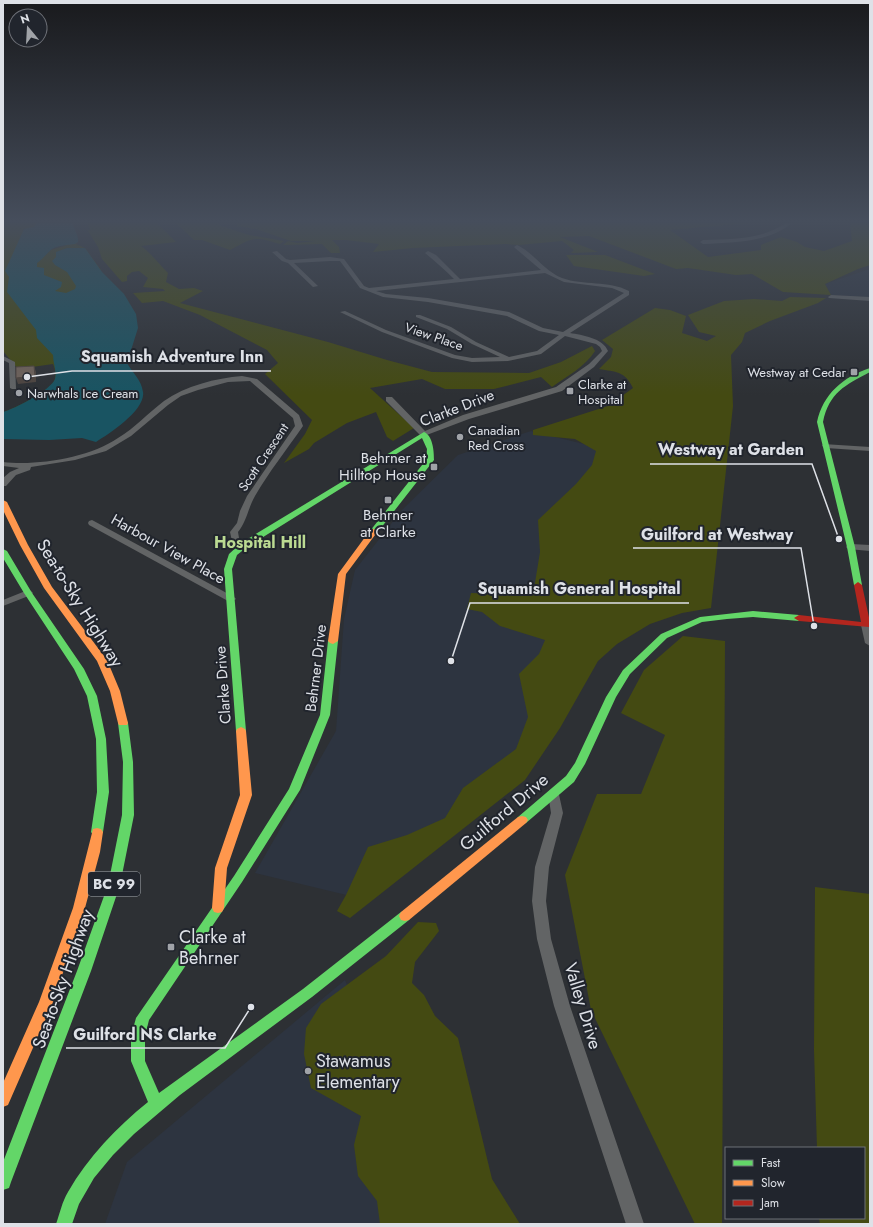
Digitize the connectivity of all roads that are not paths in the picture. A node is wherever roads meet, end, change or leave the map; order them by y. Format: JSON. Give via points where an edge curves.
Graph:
{"nodes":[{"id":1,"x":309,"y":280,"type":"edge"},
{"id":2,"x":357,"y":280,"type":"edge"},
{"id":3,"x":465,"y":280,"type":"edge"},
{"id":4,"x":563,"y":280,"type":"edge"},
{"id":5,"x":459,"y":281,"type":"joint"},
{"id":6,"x":315,"y":286,"type":"dead end"},
{"id":7,"x":368,"y":290,"type":"junction"},
{"id":8,"x":831,"y":297,"type":"dead end"},
{"id":9,"x":870,"y":298,"type":"edge"},
{"id":10,"x":344,"y":312,"type":"dead end"},
{"id":11,"x":418,"y":316,"type":"dead end"},
{"id":12,"x":563,"y":334,"type":"junction"},
{"id":13,"x":3,"y":358,"type":"edge"},
{"id":14,"x":508,"y":359,"type":"junction"},
{"id":15,"x":870,"y":370,"type":"edge"},
{"id":16,"x":14,"y":388,"type":"dead end"},
{"id":17,"x":389,"y":399,"type":"dead end"},
{"id":18,"x":424,"y":434,"type":"junction"},
{"id":19,"x":826,"y":446,"type":"junction"},
{"id":20,"x":870,"y":449,"type":"edge"},
{"id":21,"x":48,"y":463,"type":"junction"},
{"id":22,"x":3,"y":464,"type":"edge"},
{"id":23,"x":3,"y":484,"type":"edge"},
{"id":24,"x":3,"y":502,"type":"edge"},
{"id":25,"x":92,"y":523,"type":"dead end"},
{"id":26,"x":244,"y":545,"type":"junction"},
{"id":27,"x":851,"y":547,"type":"junction"},
{"id":28,"x":870,"y":548,"type":"edge"},
{"id":29,"x":3,"y":551,"type":"edge"},
{"id":30,"x":26,"y":571,"type":"dead end"},
{"id":31,"x":35,"y":592,"type":"junction"},
{"id":32,"x":231,"y":599,"type":"junction"},
{"id":33,"x":3,"y":603,"type":"edge"},
{"id":34,"x":49,"y":605,"type":"dead end"},
{"id":35,"x":868,"y":625,"type":"edge"},
{"id":36,"x":870,"y":643,"type":"edge"},
{"id":37,"x":108,"y":697,"type":"dead end"},
{"id":38,"x":121,"y":712,"type":"junction"},
{"id":39,"x":554,"y":793,"type":"junction"},
{"id":40,"x":218,"y":908,"type":"junction"},
{"id":41,"x":3,"y":1100,"type":"edge"},
{"id":42,"x":157,"y":1105,"type":"junction"},
{"id":43,"x":3,"y":1182,"type":"edge"},
{"id":44,"x":64,"y":1224,"type":"edge"},
{"id":45,"x":635,"y":1224,"type":"edge"}],
"edges":[{"from":1,"to":6,"type":"street"},
{"from":2,"to":7,"type":"street"},
{"from":3,"to":5,"type":"street"},
{"from":4,"to":12,"type":"street","name":"View Place","via":[[614,287],[627,292],[612,305]]},
{"from":5,"to":7,"type":"street"},
{"from":7,"to":12,"type":"street","via":[[385,296],[434,301],[503,313],[541,330]]},
{"from":8,"to":9,"type":"street"},
{"from":10,"to":14,"type":"street","name":"View Place","via":[[384,331],[454,357],[472,360]]},
{"from":11,"to":14,"type":"street","via":[[449,328]]},
{"from":12,"to":14,"type":"street","name":"View Place","via":[[539,353]]},
{"from":12,"to":18,"type":"street","name":"Clarke Drive","via":[[598,343],[604,348],[605,353],[559,389],[466,417]]},
{"from":13,"to":16,"type":"street","via":[[12,362]]},
{"from":15,"to":19,"type":"main road","via":[[836,389],[825,401],[820,422]]},
{"from":17,"to":18,"type":"street"},
{"from":18,"to":26,"type":"main road","name":"Clarke Drive"},
{"from":18,"to":40,"type":"main road","name":"Behrner Drive","via":[[431,449],[430,460],[342,574],[326,715],[311,751],[294,790]]},
{"from":19,"to":20,"type":"street"},
{"from":19,"to":27,"type":"main road"},
{"from":21,"to":22,"type":"street","name":"Scott Crescent","via":[[10,466]]},
{"from":21,"to":23,"type":"street","via":[[18,470]]},
{"from":21,"to":26,"type":"street","name":"Scott Crescent","via":[[84,456],[113,445],[174,398],[198,387],[248,377],[255,380],[296,417],[299,423],[251,496],[241,523],[234,532],[235,539]]},
{"from":24,"to":38,"type":"main road","name":"Sea-to-Sky Highway","number":"BC 99","via":[[48,588],[102,660]]},
{"from":25,"to":32,"type":"street","name":"Harbour View Place"},
{"from":26,"to":32,"type":"main road","name":"Clarke Drive","via":[[233,554],[228,569]]},
{"from":27,"to":28,"type":"street"},
{"from":27,"to":35,"type":"main road"},
{"from":29,"to":31,"type":"main road","name":"Sea-to-Sky Highway","number":"BC 99"},
{"from":30,"to":31,"type":"main road"},
{"from":31,"to":33,"type":"street"},
{"from":31,"to":34,"type":"main road"},
{"from":31,"to":41,"type":"main road","name":"Sea-to-Sky Highway","number":"BC 99","via":[[92,696],[101,739],[103,792],[94,852],[79,908],[46,1002]]},
{"from":32,"to":40,"type":"main road","name":"Clarke Drive","via":[[246,795],[222,868]]},
{"from":35,"to":36,"type":"street"},
{"from":35,"to":39,"type":"main road","name":"Guilford Drive","via":[[753,614],[700,620],[664,636],[626,672],[611,697],[580,764],[570,779]]},
{"from":37,"to":38,"type":"main road"},
{"from":38,"to":43,"type":"main road","name":"Sea-to-Sky Highway","number":"BC 99","via":[[128,762],[128,815],[114,886]]},
{"from":39,"to":42,"type":"main road","name":"Guilford Drive","via":[[358,955]]},
{"from":39,"to":45,"type":"street","name":"Valley Drive","via":[[557,813],[542,867],[539,900],[544,939],[562,1006]]},
{"from":40,"to":42,"type":"main road","name":"Clarke Drive","via":[[143,1018],[138,1036],[138,1060]]},
{"from":42,"to":44,"type":"main road","via":[[123,1135],[98,1162],[74,1199]]}]}
